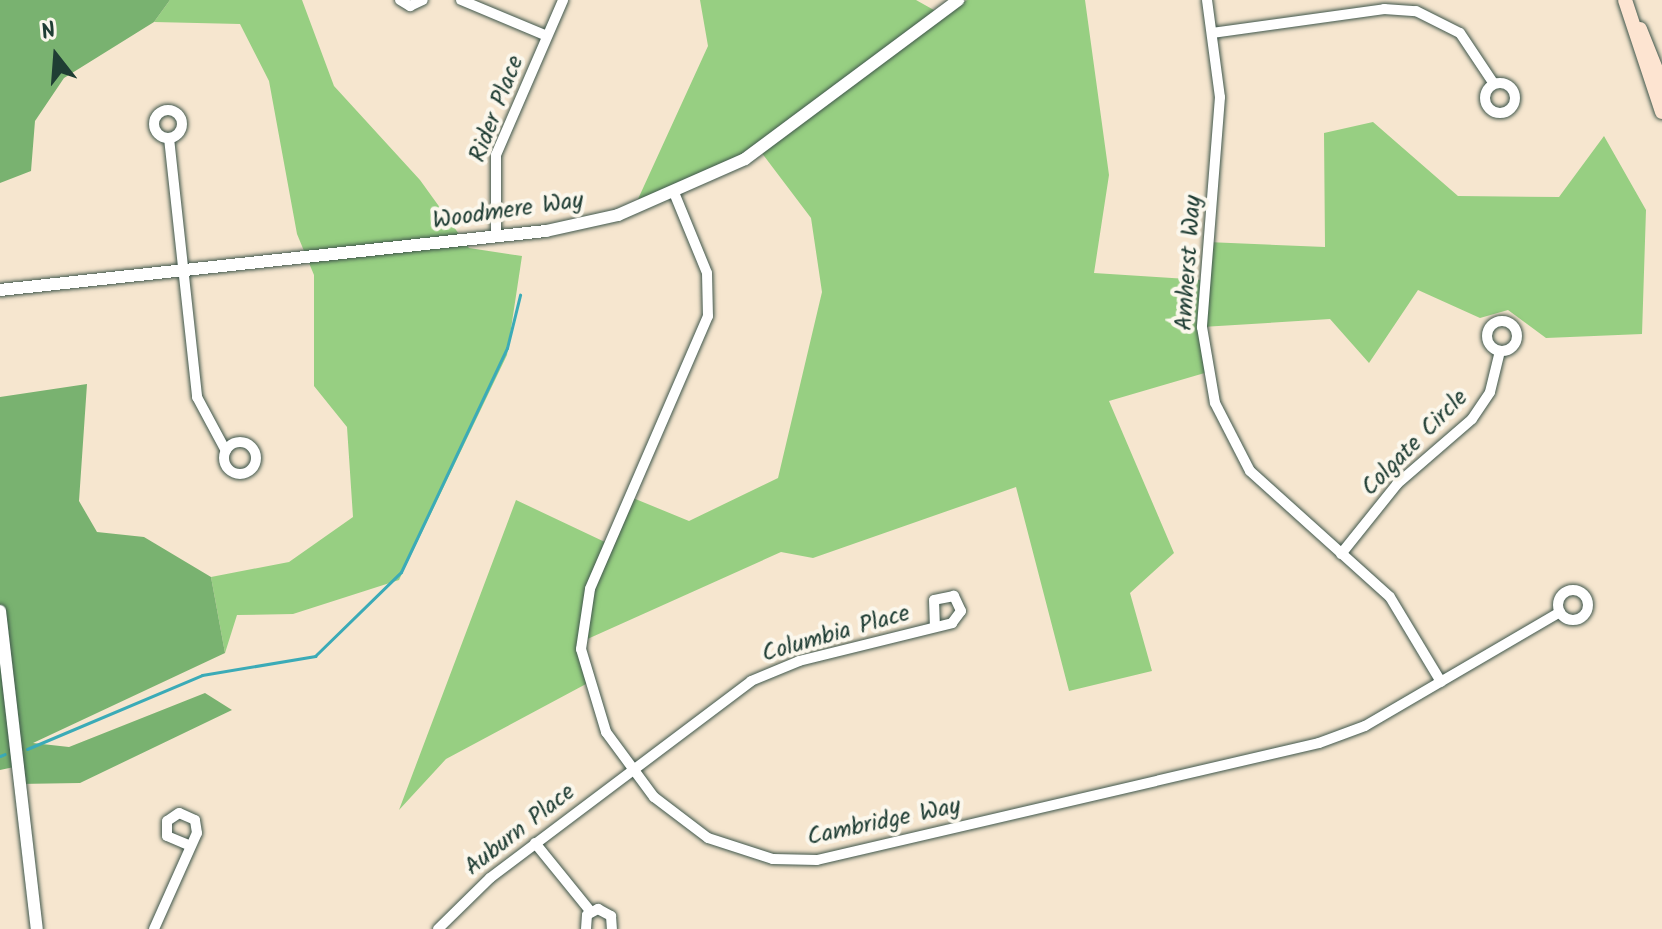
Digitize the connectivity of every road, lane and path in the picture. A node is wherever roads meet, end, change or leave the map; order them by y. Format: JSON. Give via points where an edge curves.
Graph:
{"nodes":[{"id":1,"x":400,"y":0,"type":"edge"},
{"id":2,"x":423,"y":0,"type":"edge"},
{"id":3,"x":461,"y":0,"type":"edge"},
{"id":4,"x":563,"y":0,"type":"edge"},
{"id":5,"x":958,"y":0,"type":"edge"},
{"id":6,"x":1207,"y":0,"type":"edge"},
{"id":7,"x":1628,"y":0,"type":"edge"},
{"id":8,"x":1212,"y":33,"type":"junction"},
{"id":9,"x":547,"y":36,"type":"junction"},
{"id":10,"x":1494,"y":84,"type":"dead end"},
{"id":11,"x":1662,"y":84,"type":"edge"},
{"id":12,"x":1662,"y":112,"type":"edge"},
{"id":13,"x":169,"y":138,"type":"dead end"},
{"id":14,"x":675,"y":195,"type":"junction"},
{"id":15,"x":496,"y":237,"type":"junction"},
{"id":16,"x":183,"y":272,"type":"junction"},
{"id":17,"x":0,"y":290,"type":"edge"},
{"id":18,"x":1500,"y":351,"type":"dead end"},
{"id":19,"x":226,"y":451,"type":"dead end"},
{"id":20,"x":1341,"y":554,"type":"junction"},
{"id":21,"x":0,"y":611,"type":"edge"},
{"id":22,"x":1560,"y":612,"type":"dead end"},
{"id":23,"x":935,"y":626,"type":"dead end"},
{"id":24,"x":1441,"y":682,"type":"junction"},
{"id":25,"x":633,"y":768,"type":"junction"},
{"id":26,"x":535,"y":843,"type":"junction"},
{"id":27,"x":186,"y":844,"type":"dead end"},
{"id":28,"x":591,"y":912,"type":"junction"},
{"id":29,"x":37,"y":929,"type":"edge"},
{"id":30,"x":154,"y":929,"type":"edge"},
{"id":31,"x":438,"y":929,"type":"edge"},
{"id":32,"x":586,"y":929,"type":"edge"},
{"id":33,"x":612,"y":929,"type":"edge"}],
"edges":[{"from":1,"to":2,"type":"street","via":[[410,6]]},
{"from":3,"to":9,"type":"street"},
{"from":4,"to":9,"type":"street","name":"Rider Place"},
{"from":5,"to":14,"type":"street","name":"Woodmere Way","via":[[776,139]]},
{"from":6,"to":8,"type":"street","name":"Amherst Way"},
{"from":7,"to":11,"type":"main road"},
{"from":7,"to":12,"type":"main road"},
{"from":8,"to":10,"type":"street","via":[[1384,9],[1416,11],[1460,33]]},
{"from":8,"to":20,"type":"street","name":"Amherst Way","via":[[1220,112],[1203,304],[1208,378],[1250,471]]},
{"from":9,"to":15,"type":"street","name":"Rider Place","via":[[496,155]]},
{"from":13,"to":16,"type":"street"},
{"from":14,"to":15,"type":"street","name":"Woodmere Way","via":[[585,224]]},
{"from":14,"to":25,"type":"street","name":"Cambridge Way","via":[[707,273],[708,316],[590,589],[581,632],[594,709]]},
{"from":15,"to":16,"type":"street","name":"Woodmere Way"},
{"from":16,"to":17,"type":"street","name":"Woodmere Way"},
{"from":16,"to":19,"type":"street","via":[[197,397]]},
{"from":18,"to":20,"type":"street","name":"Colgate Circle","via":[[1490,392],[1472,419],[1397,484]]},
{"from":20,"to":24,"type":"street","name":"Amherst Way","via":[[1390,597]]},
{"from":21,"to":29,"type":"street"},
{"from":22,"to":24,"type":"street","name":"Cambridge Way"},
{"from":23,"to":25,"type":"street","name":"Columbia Place","via":[[774,670]]},
{"from":24,"to":25,"type":"street","name":"Cambridge Way","via":[[1319,743],[817,860],[773,859],[708,838],[671,814]]},
{"from":25,"to":26,"type":"street","name":"Auburn Place"},
{"from":26,"to":28,"type":"street"},
{"from":26,"to":31,"type":"street","name":"Auburn Place"},
{"from":27,"to":30,"type":"street"},
{"from":28,"to":32,"type":"street"},
{"from":28,"to":33,"type":"street","via":[[607,912]]}]}
